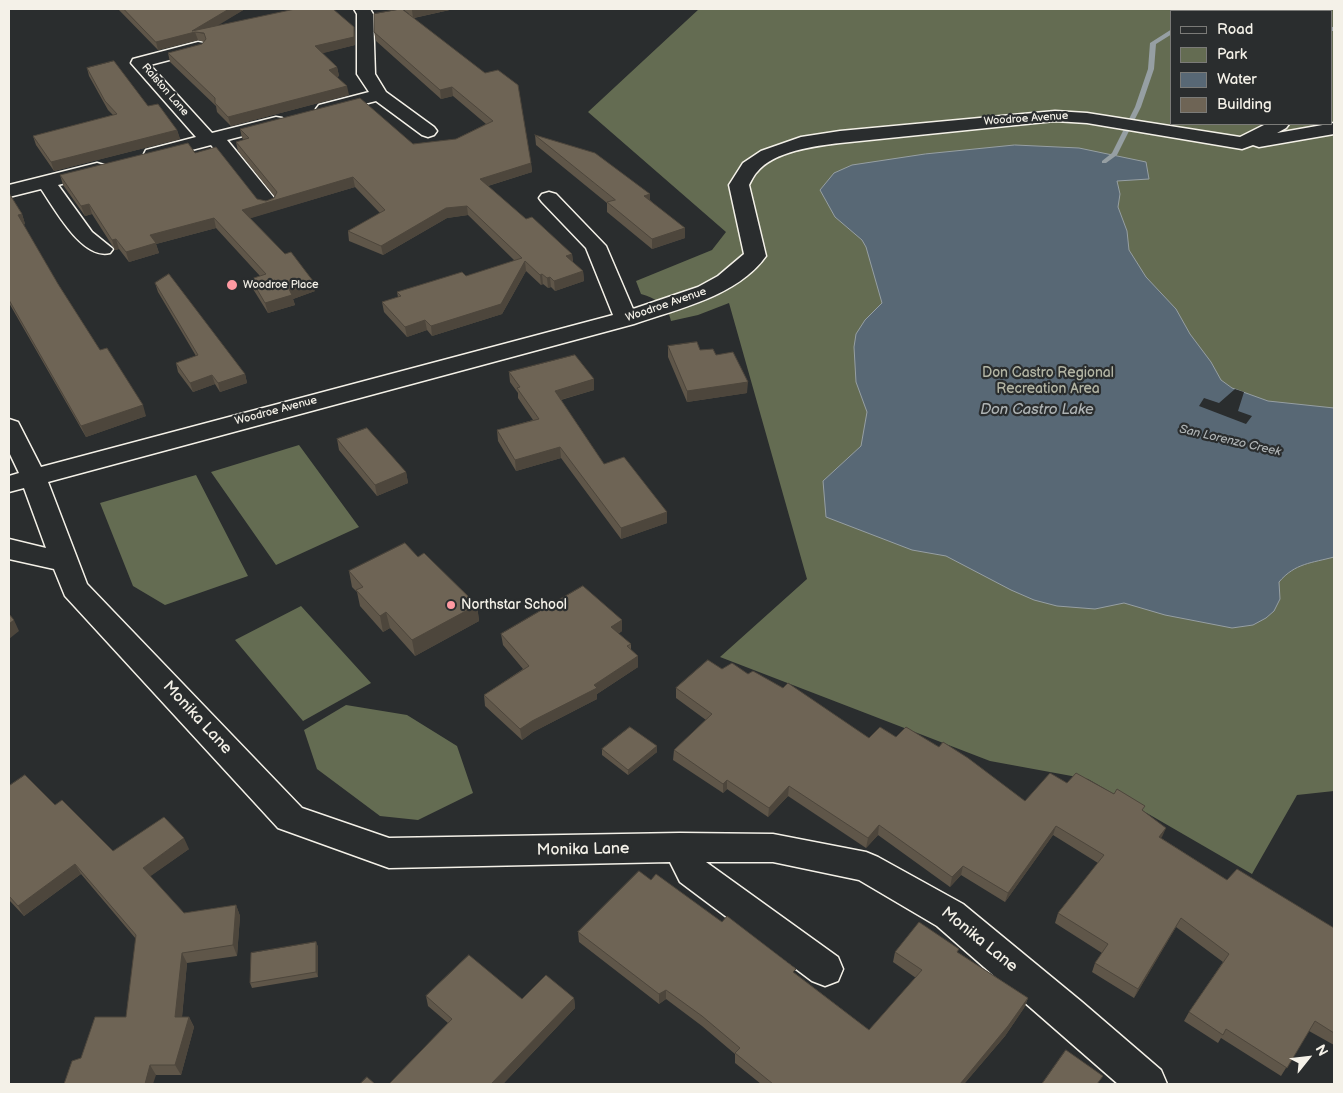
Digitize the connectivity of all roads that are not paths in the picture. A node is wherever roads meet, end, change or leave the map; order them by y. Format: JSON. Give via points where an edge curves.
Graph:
{"nodes":[{"id":1,"x":362,"y":9,"type":"edge"},
{"id":2,"x":198,"y":47,"type":"edge"},
{"id":3,"x":379,"y":94,"type":"junction"},
{"id":4,"x":311,"y":113,"type":"edge"},
{"id":5,"x":292,"y":118,"type":"edge"},
{"id":6,"x":1278,"y":125,"type":"edge"},
{"id":7,"x":1334,"y":129,"type":"edge"},
{"id":8,"x":428,"y":132,"type":"dead end"},
{"id":9,"x":211,"y":139,"type":"junction"},
{"id":10,"x":1242,"y":143,"type":"junction"},
{"id":11,"x":132,"y":160,"type":"edge"},
{"id":12,"x":113,"y":164,"type":"edge"},
{"id":13,"x":46,"y":182,"type":"junction"},
{"id":14,"x":9,"y":191,"type":"edge"},
{"id":15,"x":549,"y":198,"type":"dead end"},
{"id":16,"x":268,"y":203,"type":"edge"},
{"id":17,"x":103,"y":249,"type":"dead end"},
{"id":18,"x":626,"y":319,"type":"junction"},
{"id":19,"x":9,"y":427,"type":"edge"},
{"id":20,"x":21,"y":480,"type":"edge"},
{"id":21,"x":9,"y":548,"type":"edge"},
{"id":22,"x":65,"y":562,"type":"junction"},
{"id":23,"x":680,"y":847,"type":"junction"},
{"id":24,"x":825,"y":969,"type":"dead end"},
{"id":25,"x":1147,"y":1084,"type":"edge"}],
"edges":[{"from":1,"to":3,"type":"street","via":[[365,14],[366,74]]},
{"from":2,"to":9,"type":"street","name":"Ralston Lane","via":[[139,63]]},
{"from":3,"to":4,"type":"street"},
{"from":3,"to":8,"type":"street"},
{"from":5,"to":9,"type":"street"},
{"from":6,"to":10,"type":"street"},
{"from":7,"to":10,"type":"street","name":"Woodroe Avenue"},
{"from":9,"to":11,"type":"street"},
{"from":9,"to":16,"type":"street"},
{"from":10,"to":18,"type":"street","name":"Woodroe Avenue","via":[[1066,116],[827,138],[778,151],[750,167],[739,185],[755,256],[726,281],[706,292]]},
{"from":12,"to":13,"type":"street"},
{"from":13,"to":14,"type":"street"},
{"from":13,"to":17,"type":"street","via":[[85,236]]},
{"from":15,"to":18,"type":"street","via":[[596,246]]},
{"from":18,"to":20,"type":"street","name":"Woodroe Avenue"},
{"from":19,"to":20,"type":"street","name":"Monika Lane"},
{"from":20,"to":22,"type":"street","name":"Monika Lane"},
{"from":21,"to":22,"type":"street"},
{"from":22,"to":23,"type":"street","name":"Monika Lane","via":[[75,589],[290,818],[389,853]]},
{"from":23,"to":24,"type":"street","via":[[692,871]]},
{"from":23,"to":25,"type":"street","name":"Monika Lane","via":[[773,848],[866,867],[950,915]]}]}
